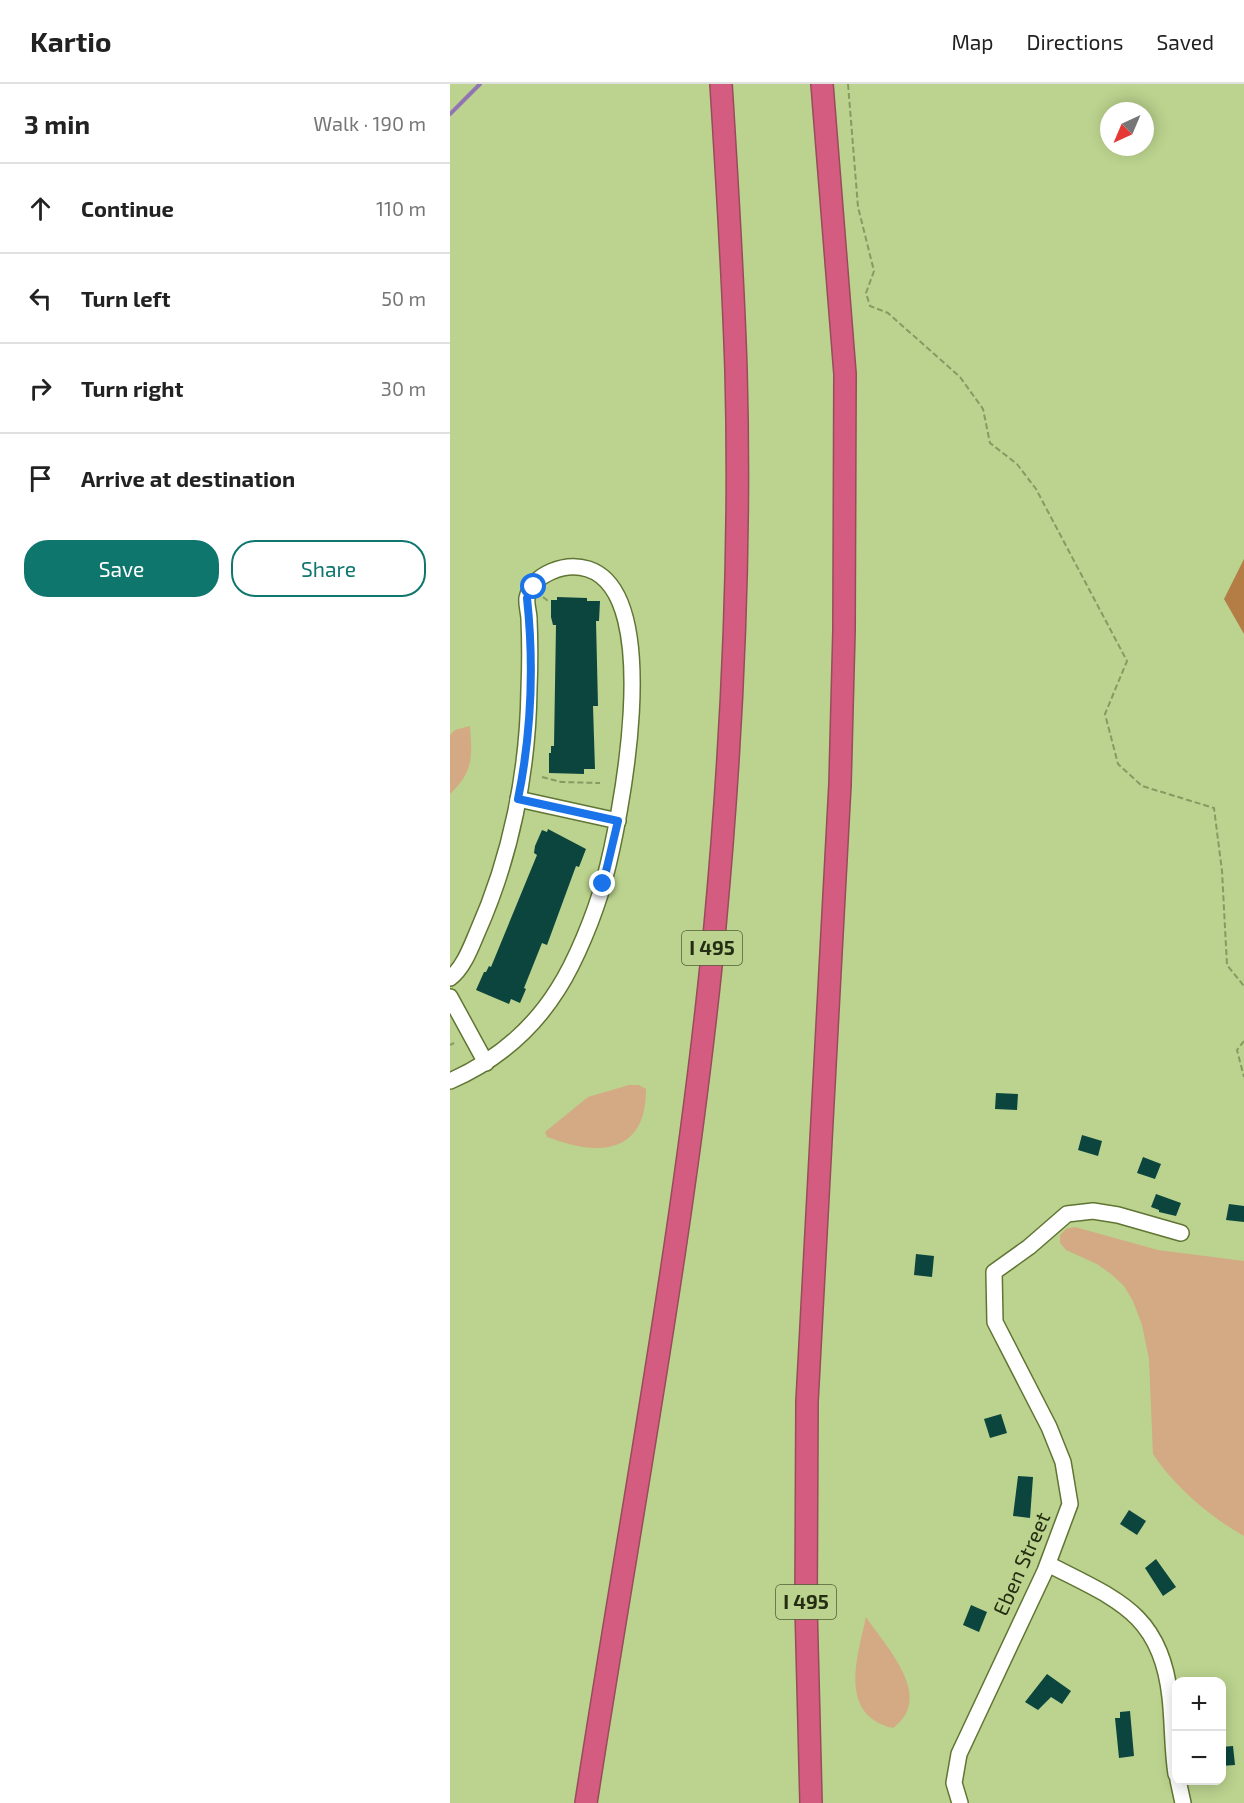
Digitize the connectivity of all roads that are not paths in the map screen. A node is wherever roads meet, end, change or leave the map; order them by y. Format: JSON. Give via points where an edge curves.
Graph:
{"nodes":[{"id":1,"x":721,"y":84,"type":"edge"},
{"id":2,"x":822,"y":84,"type":"edge"},
{"id":3,"x":518,"y":799,"type":"junction"},
{"id":4,"x":618,"y":821,"type":"junction"},
{"id":5,"x":450,"y":978,"type":"edge"},
{"id":6,"x":450,"y":997,"type":"edge"},
{"id":7,"x":486,"y":1063,"type":"junction"},
{"id":8,"x":450,"y":1081,"type":"edge"},
{"id":9,"x":1181,"y":1233,"type":"dead end"},
{"id":10,"x":1048,"y":1564,"type":"junction"},
{"id":11,"x":1172,"y":1752,"type":"edge"},
{"id":12,"x":1179,"y":1785,"type":"edge"},
{"id":13,"x":586,"y":1803,"type":"edge"},
{"id":14,"x":811,"y":1803,"type":"edge"},
{"id":15,"x":960,"y":1803,"type":"edge"},
{"id":16,"x":1183,"y":1803,"type":"edge"}],
"edges":[{"from":1,"to":13,"type":"highway","number":"I 495","via":[[736,373],[736,530],[728,760],[715,926],[668,1292]]},
{"from":2,"to":14,"type":"highway","number":"I 495","via":[[845,374],[844,630],[840,784],[807,1402],[806,1605]]},
{"from":3,"to":4,"type":"street"},
{"from":3,"to":4,"type":"street","via":[[524,771],[529,692],[527,598],[536,583],[551,571],[571,566],[585,568],[599,573],[614,587],[622,604],[630,657],[628,764]]},
{"from":3,"to":5,"type":"street","via":[[492,897],[471,946]]},
{"from":4,"to":7,"type":"street","via":[[603,884],[560,987],[528,1030]]},
{"from":6,"to":7,"type":"street"},
{"from":7,"to":8,"type":"street"},
{"from":9,"to":10,"type":"street","name":"Eben Street","via":[[1118,1215],[1093,1211],[1067,1214],[994,1272],[995,1322],[1049,1427],[1067,1477],[1067,1518]]},
{"from":10,"to":11,"type":"street","via":[[1120,1602],[1153,1636],[1165,1663]]},
{"from":10,"to":15,"type":"street","name":"Eben Street","via":[[959,1754],[954,1783]]},
{"from":12,"to":16,"type":"street"}]}
